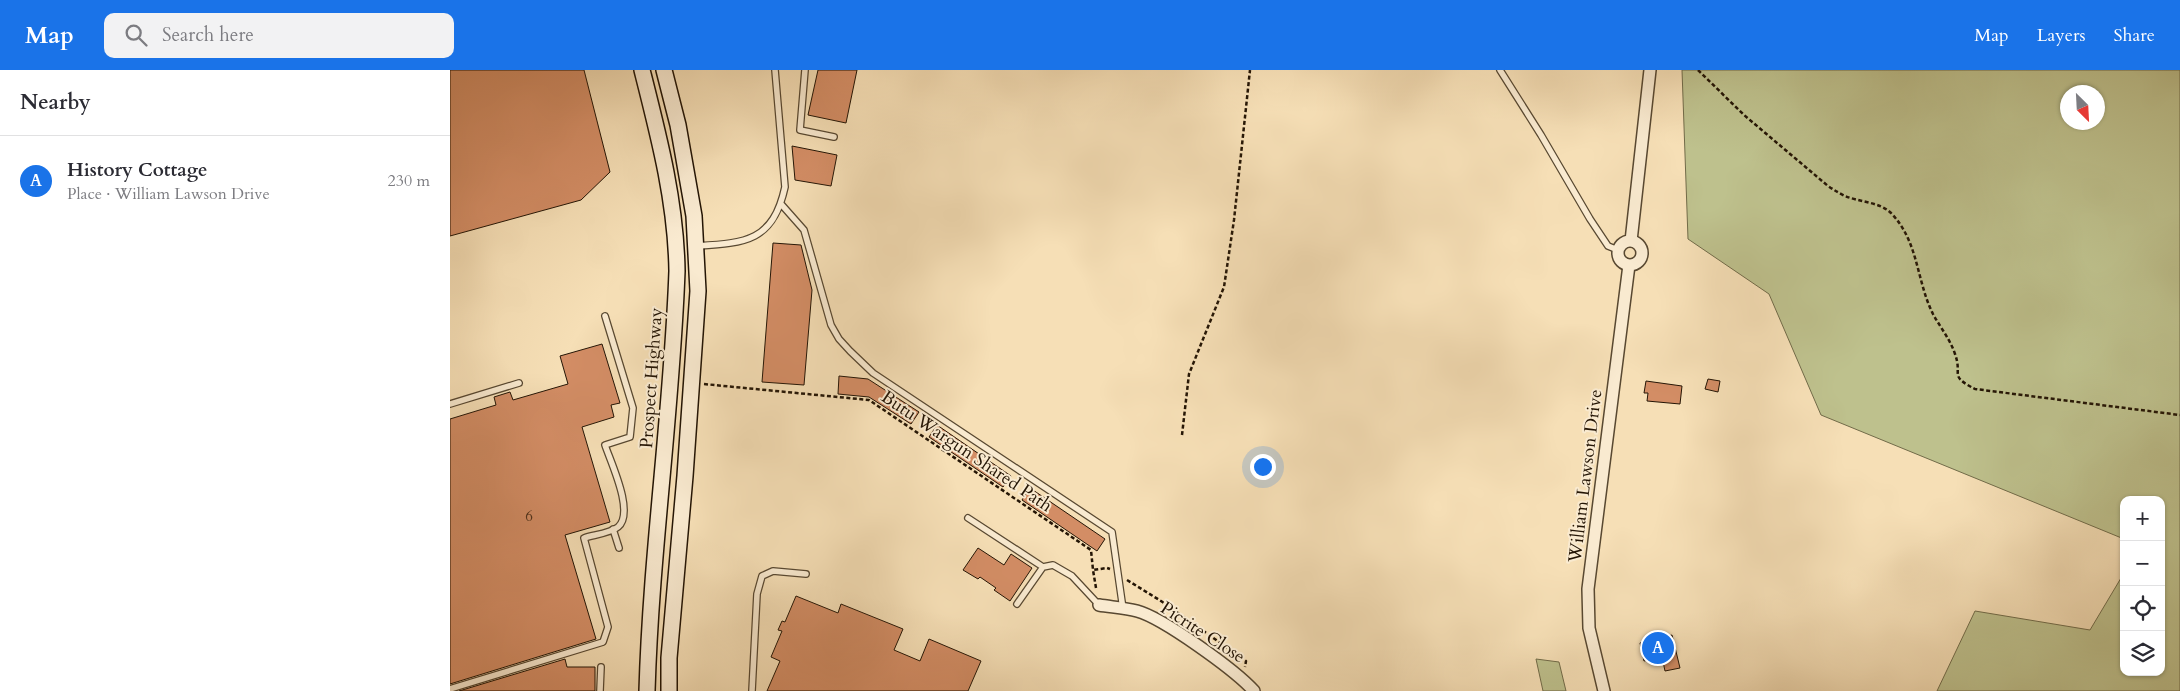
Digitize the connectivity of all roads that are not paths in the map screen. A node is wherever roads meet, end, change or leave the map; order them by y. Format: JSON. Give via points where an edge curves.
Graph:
{"nodes":[{"id":1,"x":642,"y":70,"type":"edge"},
{"id":2,"x":664,"y":70,"type":"edge"},
{"id":3,"x":775,"y":70,"type":"edge"},
{"id":4,"x":805,"y":70,"type":"edge"},
{"id":5,"x":1500,"y":70,"type":"edge"},
{"id":6,"x":1650,"y":70,"type":"edge"},
{"id":7,"x":834,"y":137,"type":"dead end"},
{"id":8,"x":781,"y":204,"type":"junction"},
{"id":9,"x":1631,"y":241,"type":"junction"},
{"id":10,"x":696,"y":246,"type":"junction"},
{"id":11,"x":1618,"y":250,"type":"junction"},
{"id":12,"x":1629,"y":265,"type":"junction"},
{"id":13,"x":605,"y":316,"type":"dead end"},
{"id":14,"x":519,"y":383,"type":"dead end"},
{"id":15,"x":450,"y":404,"type":"edge"},
{"id":16,"x":968,"y":518,"type":"dead end"},
{"id":17,"x":613,"y":529,"type":"junction"},
{"id":18,"x":619,"y":548,"type":"dead end"},
{"id":19,"x":1043,"y":567,"type":"junction"},
{"id":20,"x":806,"y":574,"type":"dead end"},
{"id":21,"x":1017,"y":604,"type":"dead end"},
{"id":22,"x":1099,"y":605,"type":"joint"},
{"id":23,"x":1123,"y":609,"type":"junction"},
{"id":24,"x":601,"y":667,"type":"dead end"},
{"id":25,"x":450,"y":689,"type":"edge"},
{"id":26,"x":600,"y":691,"type":"edge"},
{"id":27,"x":647,"y":691,"type":"edge"},
{"id":28,"x":668,"y":691,"type":"edge"},
{"id":29,"x":752,"y":691,"type":"edge"},
{"id":30,"x":1254,"y":691,"type":"edge"},
{"id":31,"x":1604,"y":691,"type":"edge"}],
"edges":[{"from":1,"to":27,"type":"main road","name":"Prospect Highway","via":[[668,175],[677,248]]},
{"from":2,"to":10,"type":"main road","via":[[680,134]]},
{"from":3,"to":8,"type":"lane","via":[[785,187]]},
{"from":4,"to":7,"type":"lane","via":[[800,130]]},
{"from":5,"to":11,"type":"lane","via":[[1590,219],[1608,246]]},
{"from":6,"to":9,"type":"street","name":"William Lawson Drive"},
{"from":8,"to":10,"type":"lane","via":[[774,220],[752,238],[731,244]]},
{"from":8,"to":23,"type":"lane","via":[[804,230],[831,325],[839,339],[873,373],[1112,532]]},
{"from":9,"to":11,"type":"street","via":[[1624,242]]},
{"from":9,"to":12,"type":"street","name":"William Lawson Drive","via":[[1641,248],[1641,256],[1636,263]]},
{"from":10,"to":28,"type":"main road","via":[[698,291]]},
{"from":11,"to":12,"type":"street","via":[[1621,262]]},
{"from":12,"to":31,"type":"street","name":"William Lawson Drive","via":[[1588,589],[1589,628]]},
{"from":13,"to":17,"type":"lane","via":[[633,408],[630,437],[605,444],[624,502],[624,518],[618,528]]},
{"from":14,"to":15,"type":"lane"},
{"from":16,"to":19,"type":"lane"},
{"from":17,"to":18,"type":"lane"},
{"from":17,"to":25,"type":"lane","via":[[584,538],[608,627],[604,642]]},
{"from":19,"to":21,"type":"lane"},
{"from":19,"to":22,"type":"lane","via":[[1052,565],[1072,576]]},
{"from":20,"to":29,"type":"lane","via":[[774,571],[762,576],[757,594]]},
{"from":22,"to":23,"type":"street","name":"Picrite Close"},
{"from":23,"to":30,"type":"street","name":"Picrite Close","via":[[1137,611],[1164,624],[1245,681]]},
{"from":24,"to":26,"type":"lane"}]}
